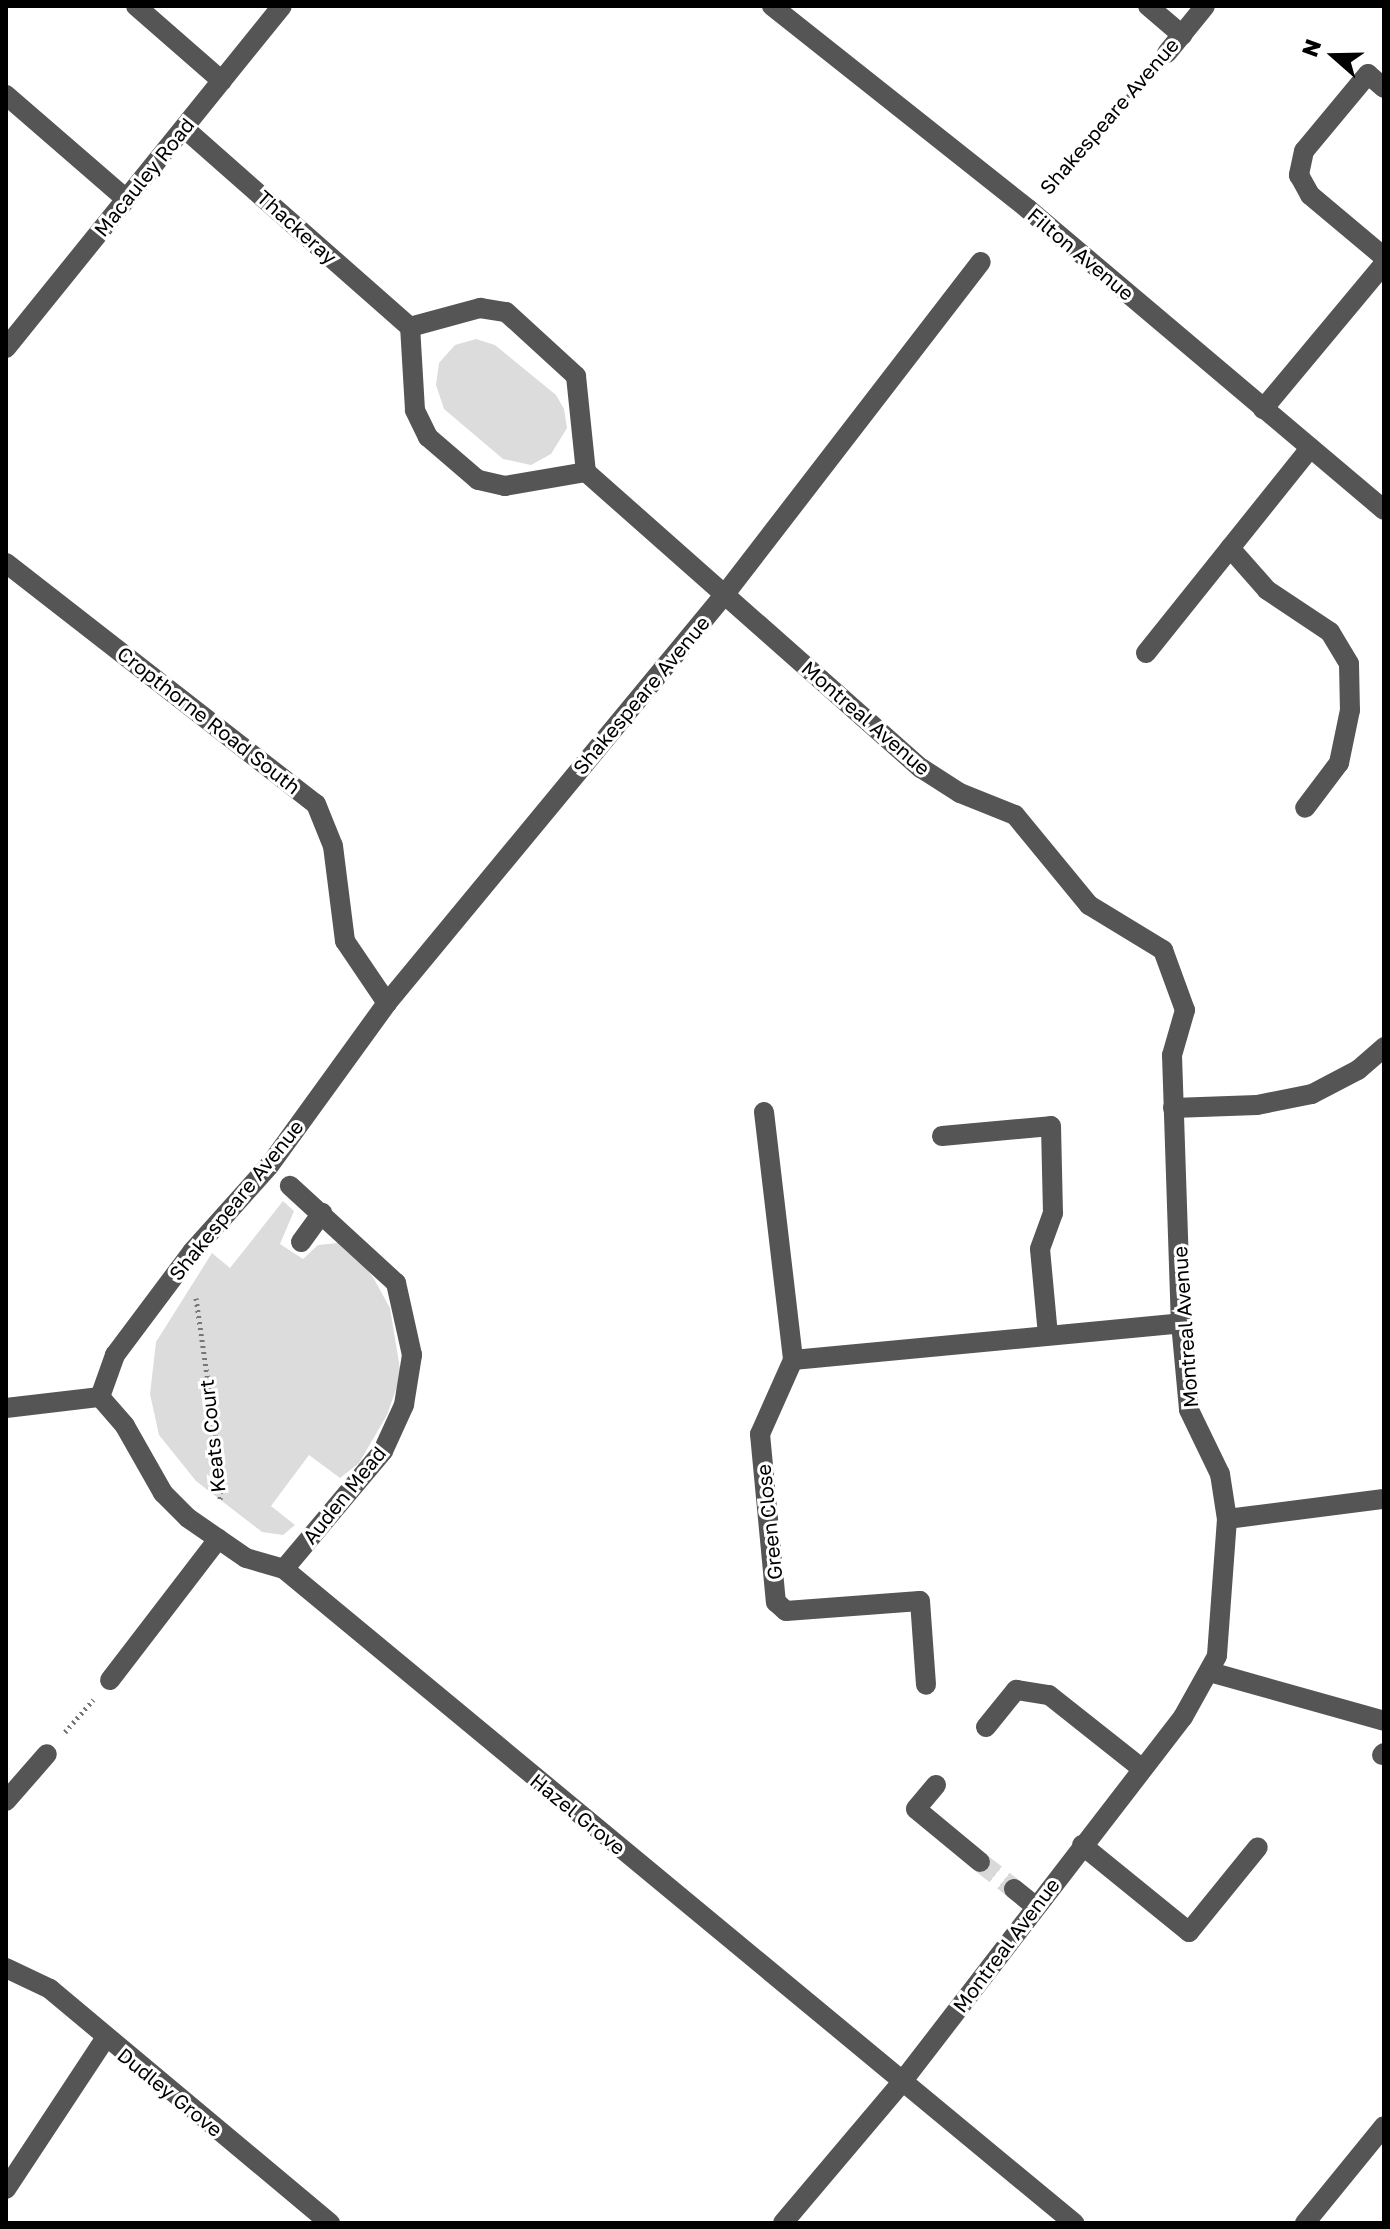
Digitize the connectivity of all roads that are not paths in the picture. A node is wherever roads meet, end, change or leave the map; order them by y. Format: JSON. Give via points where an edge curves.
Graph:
{"nodes":[{"id":1,"x":136,"y":6,"type":"edge"},
{"id":2,"x":282,"y":6,"type":"edge"},
{"id":3,"x":772,"y":6,"type":"edge"},
{"id":4,"x":1148,"y":6,"type":"edge"},
{"id":5,"x":1205,"y":6,"type":"edge"},
{"id":6,"x":1182,"y":35,"type":"junction"},
{"id":7,"x":1167,"y":53,"type":"road end"},
{"id":8,"x":222,"y":81,"type":"junction"},
{"id":9,"x":1384,"y":88,"type":"edge"},
{"id":10,"x":6,"y":95,"type":"edge"},
{"id":11,"x":184,"y":128,"type":"junction"},
{"id":12,"x":126,"y":199,"type":"junction"},
{"id":13,"x":1384,"y":257,"type":"edge"},
{"id":14,"x":981,"y":262,"type":"dead end"},
{"id":15,"x":1384,"y":264,"type":"edge"},
{"id":16,"x":410,"y":327,"type":"junction"},
{"id":17,"x":6,"y":348,"type":"edge"},
{"id":18,"x":1263,"y":409,"type":"junction"},
{"id":19,"x":1310,"y":448,"type":"junction"},
{"id":20,"x":586,"y":472,"type":"junction"},
{"id":21,"x":1384,"y":510,"type":"edge"},
{"id":22,"x":1230,"y":548,"type":"junction"},
{"id":23,"x":6,"y":563,"type":"edge"},
{"id":24,"x":725,"y":594,"type":"junction"},
{"id":25,"x":1146,"y":653,"type":"dead end"},
{"id":26,"x":1305,"y":808,"type":"dead end"},
{"id":27,"x":387,"y":1003,"type":"junction"},
{"id":28,"x":1384,"y":1047,"type":"edge"},
{"id":29,"x":1173,"y":1108,"type":"junction"},
{"id":30,"x":764,"y":1112,"type":"dead end"},
{"id":31,"x":942,"y":1136,"type":"dead end"},
{"id":32,"x":290,"y":1186,"type":"dead end"},
{"id":33,"x":322,"y":1213,"type":"junction"},
{"id":34,"x":301,"y":1242,"type":"dead end"},
{"id":35,"x":1181,"y":1323,"type":"junction"},
{"id":36,"x":1048,"y":1335,"type":"junction"},
{"id":37,"x":793,"y":1360,"type":"junction"},
{"id":38,"x":100,"y":1397,"type":"junction"},
{"id":39,"x":6,"y":1408,"type":"edge"},
{"id":40,"x":1384,"y":1499,"type":"edge"},
{"id":41,"x":1227,"y":1519,"type":"junction"},
{"id":42,"x":218,"y":1539,"type":"junction"},
{"id":43,"x":284,"y":1569,"type":"junction"},
{"id":44,"x":1210,"y":1672,"type":"junction"},
{"id":45,"x":110,"y":1680,"type":"road end"},
{"id":46,"x":926,"y":1685,"type":"dead end"},
{"id":47,"x":1384,"y":1721,"type":"edge"},
{"id":48,"x":986,"y":1727,"type":"dead end"},
{"id":49,"x":47,"y":1754,"type":"road end"},
{"id":50,"x":1141,"y":1768,"type":"junction"},
{"id":51,"x":936,"y":1785,"type":"dead end"},
{"id":52,"x":6,"y":1801,"type":"edge"},
{"id":53,"x":1082,"y":1845,"type":"junction"},
{"id":54,"x":1258,"y":1847,"type":"dead end"},
{"id":55,"x":980,"y":1862,"type":"tunnel mouth"},
{"id":56,"x":1014,"y":1889,"type":"tunnel mouth"},
{"id":57,"x":1036,"y":1907,"type":"junction"},
{"id":58,"x":6,"y":1968,"type":"edge"},
{"id":59,"x":105,"y":2039,"type":"junction"},
{"id":60,"x":903,"y":2081,"type":"junction"},
{"id":61,"x":1384,"y":2126,"type":"edge"},
{"id":62,"x":6,"y":2189,"type":"edge"},
{"id":63,"x":330,"y":2223,"type":"edge"},
{"id":64,"x":783,"y":2223,"type":"edge"},
{"id":65,"x":1074,"y":2223,"type":"edge"},
{"id":66,"x":1305,"y":2223,"type":"edge"}],
"edges":[{"from":1,"to":8,"type":"street"},
{"from":2,"to":8,"type":"street","name":"Macauley Road"},
{"from":3,"to":18,"type":"street","name":"Filton Avenue","via":[[1028,209]]},
{"from":4,"to":6,"type":"street"},
{"from":5,"to":6,"type":"street","name":"Shakespeare Avenue"},
{"from":6,"to":7,"type":"street","name":"Shakespeare Avenue"},
{"from":8,"to":11,"type":"street","name":"Macauley Road"},
{"from":9,"to":13,"type":"street","via":[[1368,74],[1304,151],[1299,175],[1310,195]]},
{"from":10,"to":12,"type":"street"},
{"from":11,"to":12,"type":"street","name":"Macauley Road"},
{"from":11,"to":16,"type":"street","name":"Thackeray"},
{"from":12,"to":17,"type":"street","name":"Macauley Road"},
{"from":14,"to":24,"type":"street","name":"Shakespeare Avenue"},
{"from":15,"to":18,"type":"street"},
{"from":16,"to":20,"type":"street","via":[[415,410],[428,437],[478,480],[505,486]]},
{"from":16,"to":20,"type":"street","via":[[480,308],[506,312],[576,376]]},
{"from":18,"to":19,"type":"street","name":"Filton Avenue"},
{"from":19,"to":21,"type":"street","name":"Filton Avenue"},
{"from":19,"to":22,"type":"street"},
{"from":20,"to":24,"type":"street"},
{"from":22,"to":25,"type":"street"},
{"from":22,"to":26,"type":"street","via":[[1281,601],[1330,632],[1347,656],[1351,697],[1339,763]]},
{"from":23,"to":27,"type":"street","name":"Cropthorne Road South","via":[[316,804],[333,846],[345,941]]},
{"from":24,"to":27,"type":"street","name":"Shakespeare Avenue"},
{"from":24,"to":29,"type":"street","name":"Montreal Avenue","via":[[921,768],[960,793],[1015,815],[1100,915],[1163,950],[1185,1010],[1172,1055]]},
{"from":27,"to":38,"type":"street","name":"Shakespeare Avenue","via":[[269,1166],[192,1252],[115,1355]]},
{"from":28,"to":29,"type":"street","via":[[1358,1070],[1312,1094],[1257,1105]]},
{"from":29,"to":35,"type":"street","name":"Montreal Avenue"},
{"from":30,"to":37,"type":"street"},
{"from":31,"to":36,"type":"street","via":[[1051,1126],[1053,1213],[1040,1249]]},
{"from":32,"to":33,"type":"street","name":"Auden Mead"},
{"from":33,"to":34,"type":"street"},
{"from":33,"to":43,"type":"street","name":"Auden Mead","via":[[396,1283],[412,1355],[404,1405],[383,1451]]},
{"from":35,"to":36,"type":"street"},
{"from":35,"to":41,"type":"street","name":"Montreal Avenue","via":[[1189,1410],[1220,1474]]},
{"from":36,"to":37,"type":"street"},
{"from":37,"to":46,"type":"street","name":"Green Close","via":[[760,1434],[776,1602],[786,1611],[920,1601]]},
{"from":38,"to":39,"type":"street"},
{"from":38,"to":42,"type":"street","name":"Hazel Grove","via":[[125,1426],[163,1493]]},
{"from":40,"to":41,"type":"street"},
{"from":41,"to":44,"type":"street","name":"Montreal Avenue","via":[[1222,1635]]},
{"from":42,"to":43,"type":"street","name":"Hazel Grove","via":[[246,1558]]},
{"from":42,"to":45,"type":"street"},
{"from":43,"to":60,"type":"street","name":"Hazel Grove"},
{"from":44,"to":47,"type":"street"},
{"from":44,"to":50,"type":"street","name":"Montreal Avenue","via":[[1183,1717]]},
{"from":48,"to":50,"type":"street","via":[[1016,1690],[1049,1695]]},
{"from":49,"to":52,"type":"street"},
{"from":50,"to":53,"type":"street","name":"Montreal Avenue"},
{"from":51,"to":55,"type":"street","via":[[916,1809]]},
{"from":53,"to":54,"type":"street","via":[[1189,1932]]},
{"from":53,"to":57,"type":"street","name":"Montreal Avenue"},
{"from":56,"to":57,"type":"street"},
{"from":57,"to":60,"type":"street","name":"Montreal Avenue"},
{"from":58,"to":59,"type":"street","name":"Dudley Grove","via":[[50,1989]]},
{"from":59,"to":62,"type":"street"},
{"from":59,"to":63,"type":"street","name":"Dudley Grove"},
{"from":60,"to":64,"type":"street","name":"Montreal Avenue"},
{"from":60,"to":65,"type":"street","name":"Hazel Grove"},
{"from":61,"to":66,"type":"street"}]}
